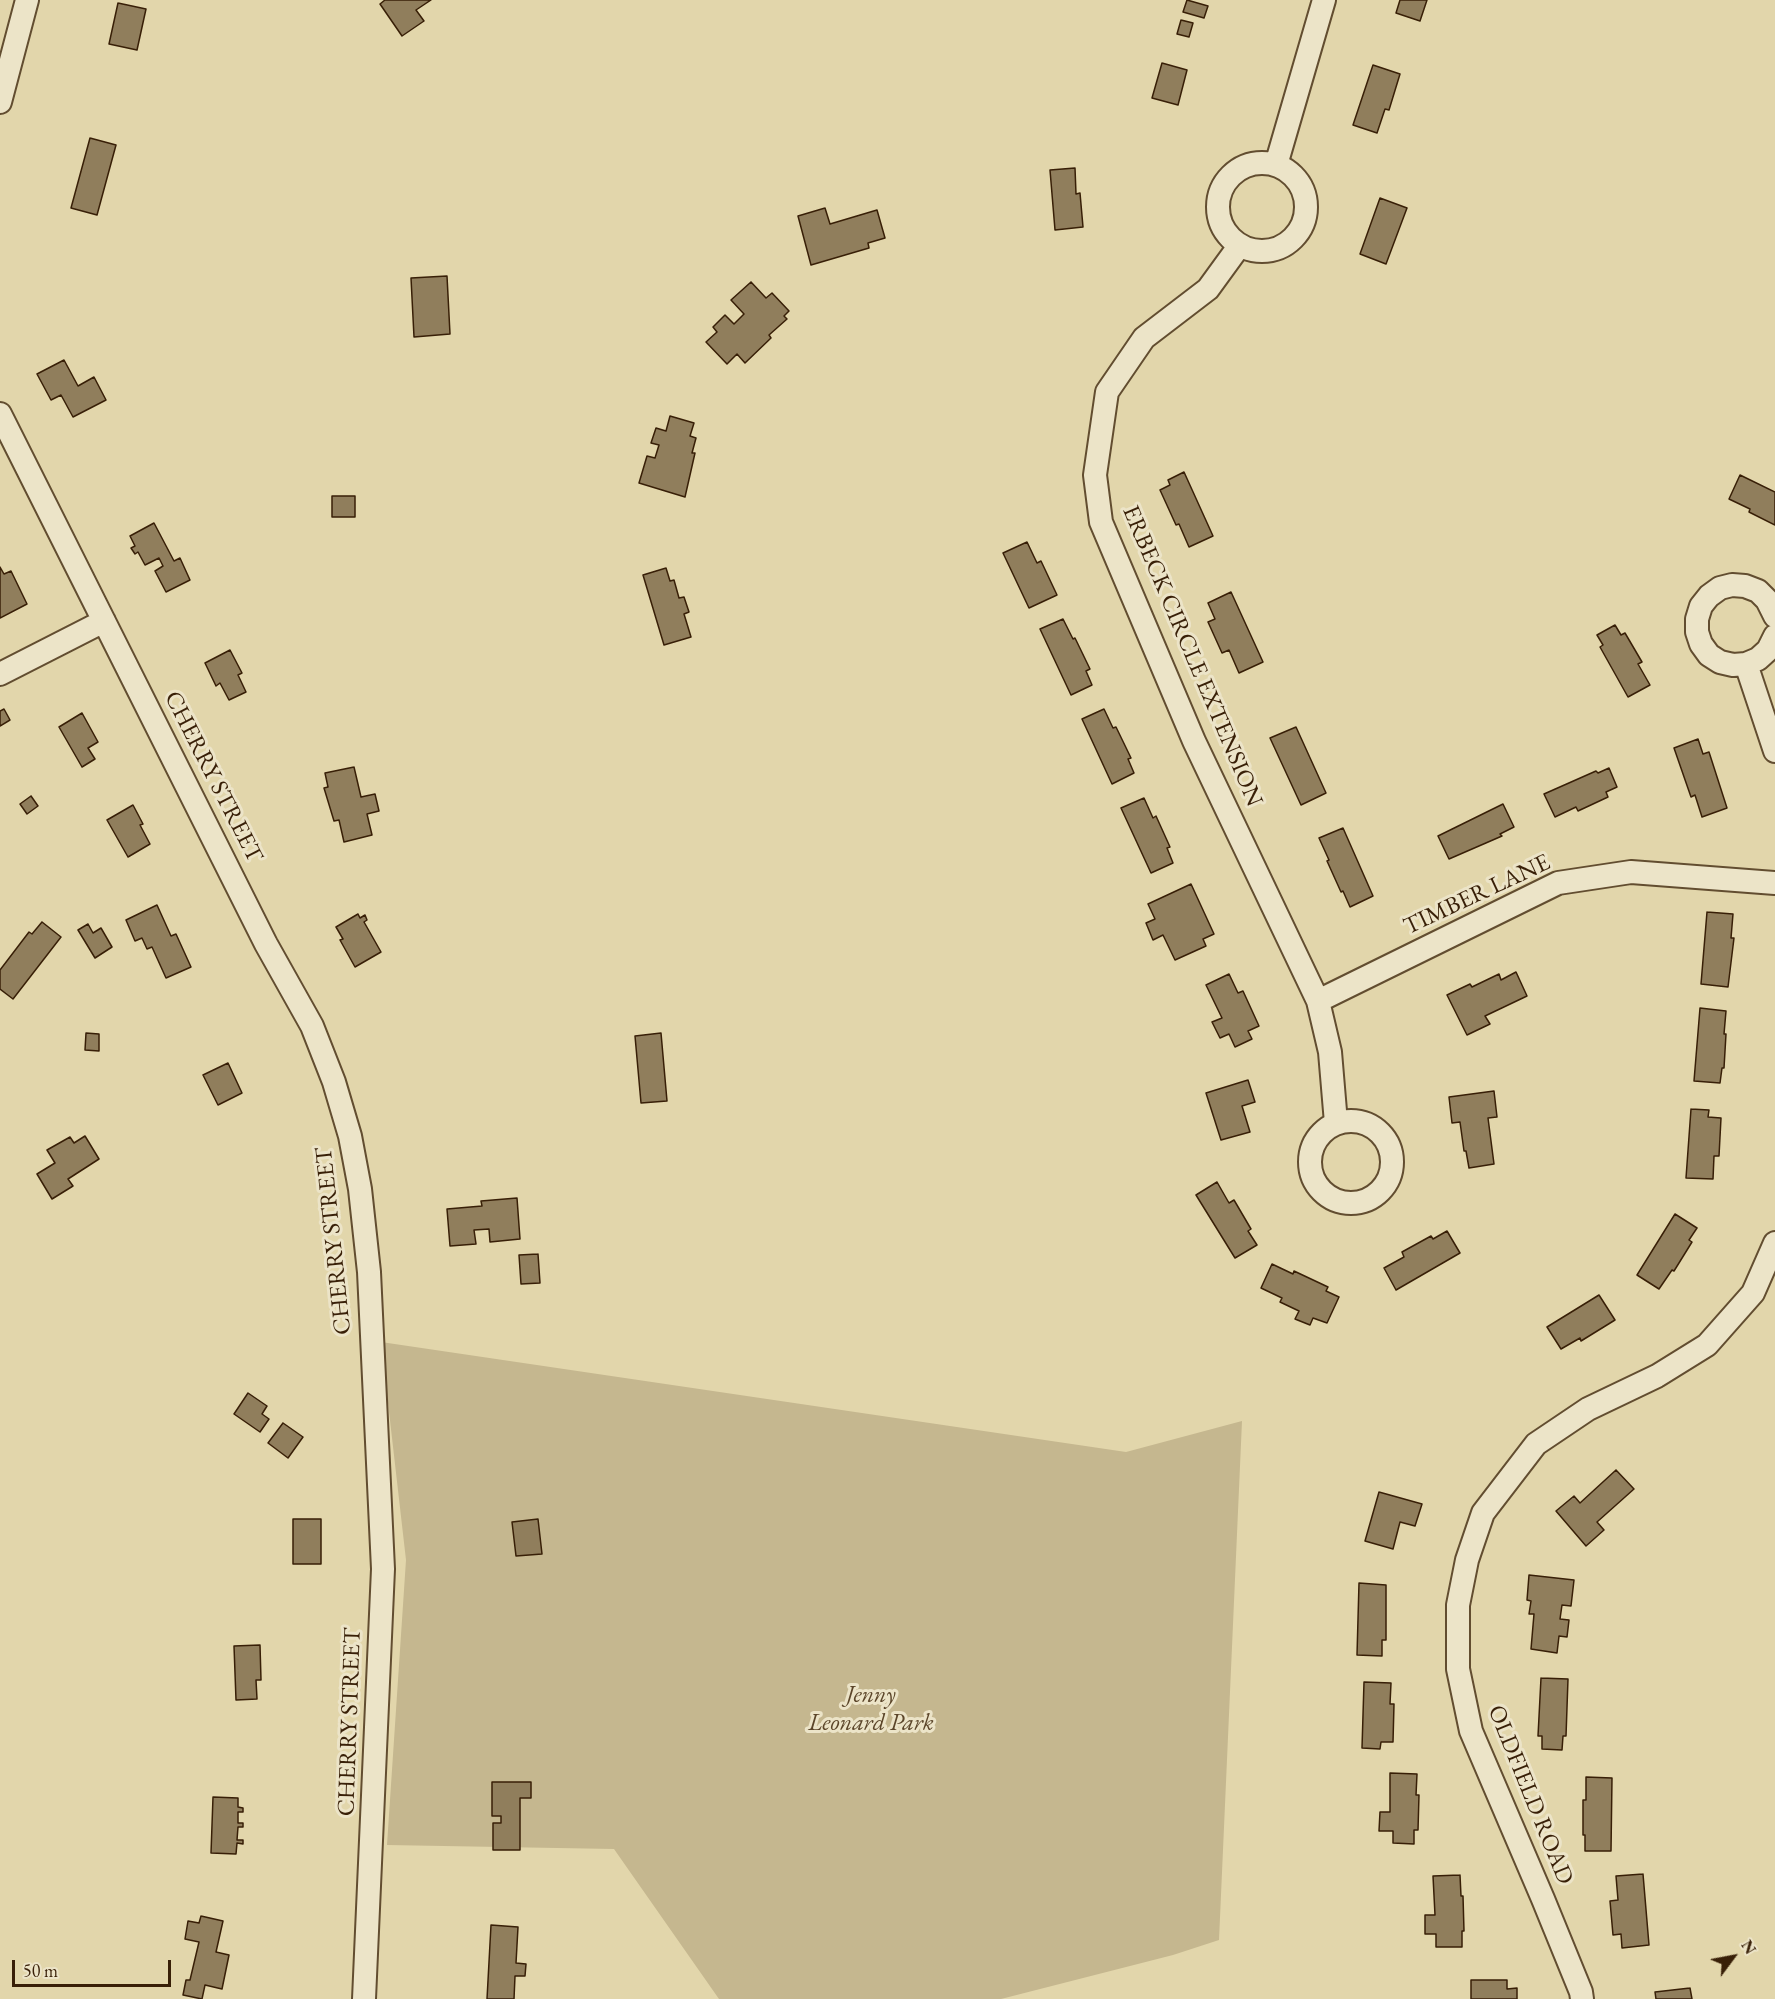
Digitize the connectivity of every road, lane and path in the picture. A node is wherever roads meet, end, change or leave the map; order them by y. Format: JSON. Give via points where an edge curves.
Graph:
{"nodes":[{"id":1,"x":27,"y":0,"type":"edge"},
{"id":2,"x":1324,"y":0,"type":"edge"},
{"id":3,"x":0,"y":102,"type":"edge"},
{"id":4,"x":1276,"y":165,"type":"junction"},
{"id":5,"x":1240,"y":245,"type":"junction"},
{"id":6,"x":0,"y":414,"type":"edge"},
{"id":7,"x":1775,"y":616,"type":"edge"},
{"id":8,"x":104,"y":621,"type":"junction"},
{"id":9,"x":1775,"y":636,"type":"edge"},
{"id":10,"x":1746,"y":664,"type":"junction"},
{"id":11,"x":0,"y":674,"type":"edge"},
{"id":12,"x":1775,"y":751,"type":"edge"},
{"id":13,"x":1775,"y":884,"type":"edge"},
{"id":14,"x":1318,"y":1001,"type":"junction"},
{"id":15,"x":1336,"y":1123,"type":"dead end"},
{"id":16,"x":1775,"y":1243,"type":"edge"},
{"id":17,"x":364,"y":1999,"type":"edge"},
{"id":18,"x":1582,"y":1999,"type":"edge"}],
"edges":[{"from":1,"to":3,"type":"street"},
{"from":2,"to":4,"type":"street"},
{"from":4,"to":5,"type":"street","via":[[1246,166],[1221,189],[1220,218],[1224,229]]},
{"from":4,"to":5,"type":"street","via":[[1293,177],[1302,190],[1305,208],[1300,228],[1282,246],[1268,250]]},
{"from":5,"to":14,"type":"street","name":"ERBECK CIRCLE EXTENSION","via":[[1208,289],[1144,338],[1107,392],[1095,475],[1101,522],[1194,741]]},
{"from":6,"to":8,"type":"street","name":"CHERRY STREET"},
{"from":7,"to":10,"type":"street","via":[[1767,600],[1745,586],[1720,588],[1701,606],[1696,632],[1709,655],[1720,662]]},
{"from":8,"to":11,"type":"street"},
{"from":8,"to":17,"type":"street","name":"CHERRY STREET","via":[[266,944],[312,1026],[338,1091],[356,1162],[369,1272],[383,1569]]},
{"from":9,"to":10,"type":"street","via":[[1768,650]]},
{"from":10,"to":12,"type":"street"},
{"from":13,"to":14,"type":"street","name":"TIMBER LANE","via":[[1631,872],[1558,883]]},
{"from":14,"to":15,"type":"street","name":"ERBECK CIRCLE EXTENSION","via":[[1330,1052]]},
{"from":16,"to":18,"type":"street","name":"OLDFIELD ROAD","via":[[1753,1293],[1707,1345],[1657,1376],[1588,1409],[1536,1444],[1483,1513],[1467,1560],[1458,1605],[1458,1669],[1471,1731]]}]}
